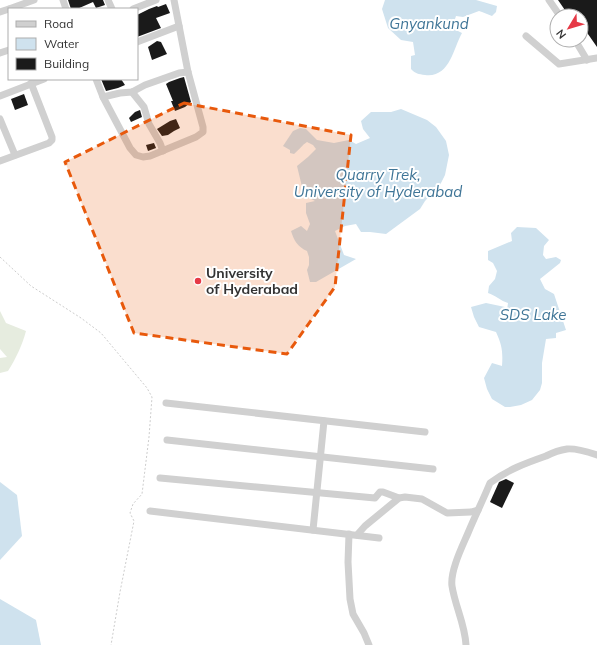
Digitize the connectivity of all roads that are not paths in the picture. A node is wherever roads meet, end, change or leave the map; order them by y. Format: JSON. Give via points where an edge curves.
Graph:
{"nodes":[{"id":1,"x":34,"y":0,"type":"edge"},
{"id":2,"x":156,"y":0,"type":"edge"},
{"id":3,"x":174,"y":0,"type":"edge"},
{"id":4,"x":12,"y":8,"type":"edge"},
{"id":5,"x":136,"y":8,"type":"edge"},
{"id":6,"x":179,"y":26,"type":"junction"},
{"id":7,"x":526,"y":36,"type":"dead end"},
{"id":8,"x":138,"y":42,"type":"edge"},
{"id":9,"x":580,"y":48,"type":"edge"},
{"id":10,"x":597,"y":58,"type":"edge"},
{"id":11,"x":587,"y":60,"type":"junction"},
{"id":12,"x":188,"y":72,"type":"junction"},
{"id":13,"x":41,"y":80,"type":"edge"},
{"id":14,"x":96,"y":80,"type":"edge"},
{"id":15,"x":31,"y":84,"type":"junction"},
{"id":16,"x":132,"y":92,"type":"junction"},
{"id":17,"x":0,"y":96,"type":"edge"},
{"id":18,"x":103,"y":97,"type":"junction"},
{"id":19,"x":0,"y":119,"type":"edge"},
{"id":20,"x":163,"y":151,"type":"junction"},
{"id":21,"x":15,"y":155,"type":"junction"},
{"id":22,"x":0,"y":161,"type":"edge"},
{"id":23,"x":166,"y":403,"type":"dead end"},
{"id":24,"x":324,"y":421,"type":"junction"},
{"id":25,"x":425,"y":432,"type":"dead end"},
{"id":26,"x":167,"y":440,"type":"dead end"},
{"id":27,"x":597,"y":455,"type":"edge"},
{"id":28,"x":320,"y":457,"type":"junction"},
{"id":29,"x":433,"y":469,"type":"dead end"},
{"id":30,"x":160,"y":478,"type":"dead end"},
{"id":31,"x":317,"y":492,"type":"junction"},
{"id":32,"x":399,"y":498,"type":"junction"},
{"id":33,"x":478,"y":510,"type":"junction"},
{"id":34,"x":150,"y":511,"type":"dead end"},
{"id":35,"x":313,"y":530,"type":"junction"},
{"id":36,"x":353,"y":535,"type":"junction"},
{"id":37,"x":379,"y":538,"type":"dead end"},
{"id":38,"x":369,"y":645,"type":"edge"},
{"id":39,"x":466,"y":645,"type":"edge"}],
"edges":[{"from":1,"to":4,"type":"street"},
{"from":2,"to":5,"type":"street"},
{"from":3,"to":6,"type":"street"},
{"from":6,"to":8,"type":"street"},
{"from":6,"to":12,"type":"street"},
{"from":7,"to":11,"type":"street","via":[[559,64]]},
{"from":9,"to":11,"type":"street"},
{"from":10,"to":11,"type":"street"},
{"from":12,"to":16,"type":"street","via":[[145,85]]},
{"from":12,"to":20,"type":"street","via":[[203,132]]},
{"from":13,"to":15,"type":"street"},
{"from":14,"to":18,"type":"street"},
{"from":15,"to":17,"type":"street"},
{"from":15,"to":21,"type":"street","via":[[52,140]]},
{"from":16,"to":18,"type":"street"},
{"from":16,"to":20,"type":"street","via":[[144,107],[149,124]]},
{"from":18,"to":20,"type":"street","via":[[136,155],[150,156]]},
{"from":19,"to":21,"type":"street"},
{"from":21,"to":22,"type":"street"},
{"from":23,"to":24,"type":"street"},
{"from":24,"to":25,"type":"street"},
{"from":24,"to":28,"type":"street"},
{"from":26,"to":28,"type":"street"},
{"from":27,"to":33,"type":"street","via":[[567,449],[518,466],[490,483]]},
{"from":28,"to":29,"type":"street"},
{"from":28,"to":31,"type":"street"},
{"from":30,"to":31,"type":"street"},
{"from":31,"to":32,"type":"street","via":[[375,498],[383,492]]},
{"from":31,"to":35,"type":"street"},
{"from":32,"to":33,"type":"street","via":[[422,499],[447,513]]},
{"from":32,"to":36,"type":"street"},
{"from":33,"to":39,"type":"street","via":[[456,561],[452,584],[466,634]]},
{"from":34,"to":35,"type":"street"},
{"from":35,"to":36,"type":"street"},
{"from":36,"to":37,"type":"street"},
{"from":36,"to":38,"type":"street","via":[[348,562],[350,599],[353,614]]}]}
